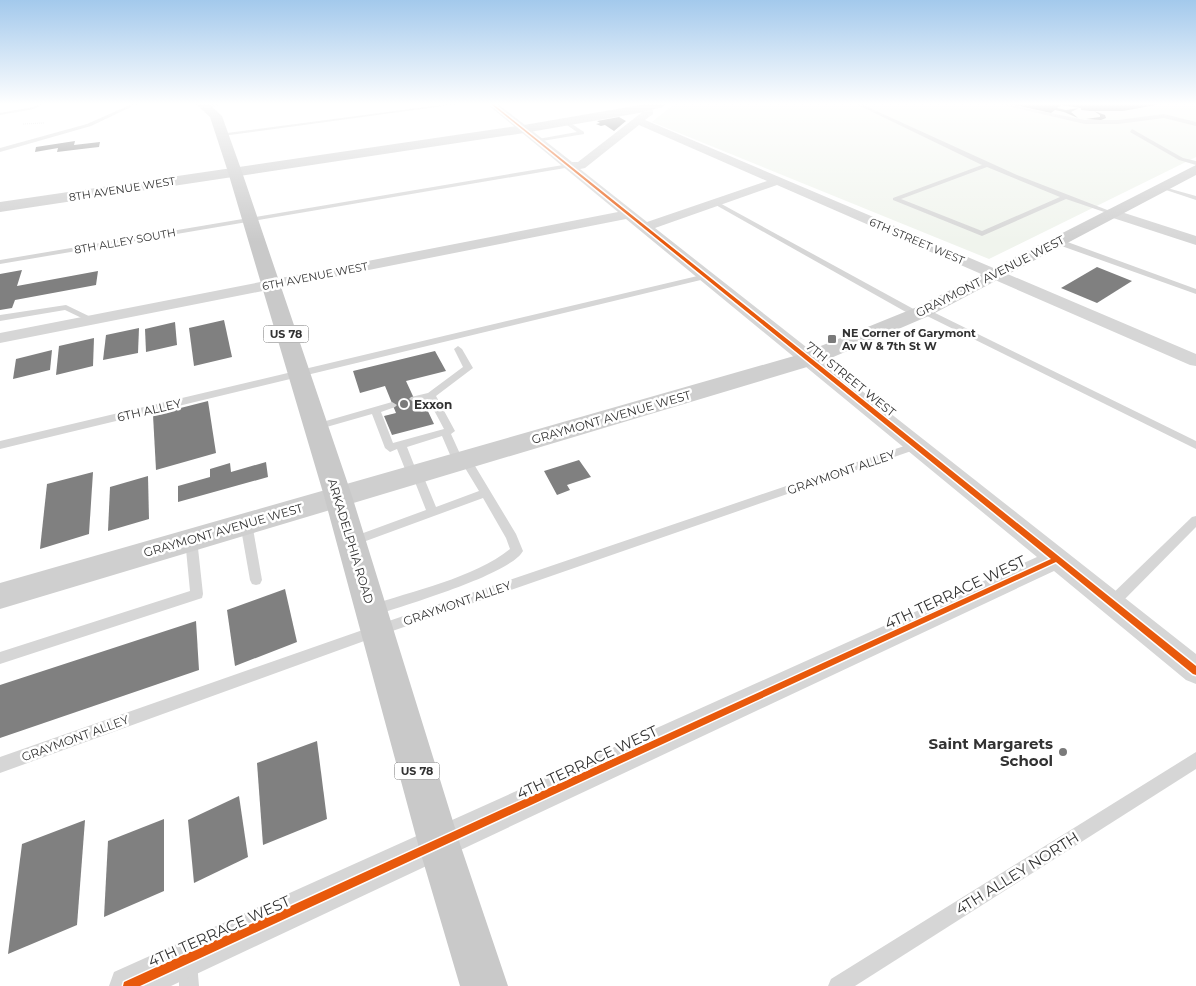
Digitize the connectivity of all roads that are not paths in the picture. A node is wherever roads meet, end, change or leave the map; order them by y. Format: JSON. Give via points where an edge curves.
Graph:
{"nodes":[{"id":1,"x":227,"y":150,"type":"edge"},
{"id":2,"x":400,"y":150,"type":"edge"},
{"id":3,"x":553,"y":150,"type":"edge"},
{"id":4,"x":600,"y":150,"type":"edge"},
{"id":5,"x":706,"y":150,"type":"edge"},
{"id":6,"x":955,"y":150,"type":"edge"},
{"id":7,"x":1165,"y":150,"type":"edge"},
{"id":8,"x":1196,"y":163,"type":"edge"},
{"id":9,"x":987,"y":165,"type":"junction"},
{"id":10,"x":569,"y":166,"type":"junction"},
{"id":11,"x":1196,"y":169,"type":"edge"},
{"id":12,"x":234,"y":172,"type":"junction"},
{"id":13,"x":778,"y":181,"type":"junction"},
{"id":14,"x":1162,"y":187,"type":"junction"},
{"id":15,"x":1065,"y":197,"type":"junction"},
{"id":16,"x":1196,"y":198,"type":"edge"},
{"id":17,"x":716,"y":203,"type":"junction"},
{"id":18,"x":0,"y":208,"type":"edge"},
{"id":19,"x":1112,"y":213,"type":"junction"},
{"id":20,"x":630,"y":214,"type":"junction"},
{"id":21,"x":250,"y":220,"type":"junction"},
{"id":22,"x":646,"y":227,"type":"junction"},
{"id":23,"x":1196,"y":241,"type":"edge"},
{"id":24,"x":1059,"y":242,"type":"junction"},
{"id":25,"x":0,"y":262,"type":"edge"},
{"id":26,"x":996,"y":275,"type":"junction"},
{"id":27,"x":706,"y":276,"type":"junction"},
{"id":28,"x":270,"y":285,"type":"junction"},
{"id":29,"x":1196,"y":292,"type":"edge"},
{"id":30,"x":920,"y":313,"type":"junction"},
{"id":31,"x":0,"y":318,"type":"edge"},
{"id":32,"x":93,"y":320,"type":"junction"},
{"id":33,"x":0,"y":338,"type":"edge"},
{"id":34,"x":458,"y":350,"type":"dead end"},
{"id":35,"x":809,"y":359,"type":"junction"},
{"id":36,"x":1196,"y":361,"type":"edge"},
{"id":37,"x":299,"y":374,"type":"junction"},
{"id":38,"x":431,"y":395,"type":"junction"},
{"id":39,"x":414,"y":399,"type":"dead end"},
{"id":40,"x":392,"y":405,"type":"dead end"},
{"id":41,"x":375,"y":410,"type":"junction"},
{"id":42,"x":316,"y":427,"type":"junction"},
{"id":43,"x":413,"y":430,"type":"dead end"},
{"id":44,"x":445,"y":432,"type":"junction"},
{"id":45,"x":418,"y":440,"type":"junction"},
{"id":46,"x":0,"y":445,"type":"edge"},
{"id":47,"x":401,"y":445,"type":"junction"},
{"id":48,"x":1196,"y":445,"type":"edge"},
{"id":49,"x":916,"y":446,"type":"junction"},
{"id":50,"x":462,"y":460,"type":"junction"},
{"id":51,"x":415,"y":474,"type":"junction"},
{"id":52,"x":486,"y":493,"type":"junction"},
{"id":53,"x":338,"y":496,"type":"junction"},
{"id":54,"x":433,"y":513,"type":"junction"},
{"id":55,"x":1196,"y":520,"type":"edge"},
{"id":56,"x":246,"y":523,"type":"junction"},
{"id":57,"x":192,"y":539,"type":"junction"},
{"id":58,"x":351,"y":542,"type":"junction"},
{"id":59,"x":1057,"y":559,"type":"junction"},
{"id":60,"x":256,"y":580,"type":"dead end"},
{"id":61,"x":0,"y":596,"type":"edge"},
{"id":62,"x":1112,"y":603,"type":"junction"},
{"id":63,"x":374,"y":621,"type":"junction"},
{"id":64,"x":0,"y":658,"type":"edge"},
{"id":65,"x":1196,"y":671,"type":"edge"},
{"id":66,"x":1196,"y":760,"type":"edge"},
{"id":67,"x":0,"y":764,"type":"edge"},
{"id":68,"x":439,"y":844,"type":"junction"},
{"id":69,"x":188,"y":972,"type":"edge"},
{"id":70,"x":128,"y":986,"type":"edge"},
{"id":71,"x":484,"y":986,"type":"edge"},
{"id":72,"x":838,"y":986,"type":"edge"}],
"edges":[{"from":1,"to":12,"type":"main road","name":"ARKADELPHIA ROAD","number":"US 78"},
{"from":2,"to":12,"type":"main road","name":"8TH AVENUE WEST"},
{"from":3,"to":10,"type":"street","name":"7TH STREET WEST"},
{"from":4,"to":10,"type":"street","via":[[581,165]]},
{"from":5,"to":13,"type":"street","name":"6TH STREET WEST"},
{"from":6,"to":9,"type":"lane"},
{"from":7,"to":8,"type":"lane"},
{"from":9,"to":15,"type":"lane"},
{"from":9,"to":15,"type":"lane","via":[[895,199],[982,234]]},
{"from":10,"to":20,"type":"street","name":"7TH STREET WEST"},
{"from":10,"to":21,"type":"lane","name":"8TH ALLEY SOUTH"},
{"from":11,"to":14,"type":"main road","name":"GRAYMONT AVENUE WEST"},
{"from":12,"to":18,"type":"main road","name":"8TH AVENUE WEST"},
{"from":12,"to":21,"type":"main road","name":"ARKADELPHIA ROAD","number":"US 78"},
{"from":13,"to":17,"type":"street"},
{"from":13,"to":26,"type":"street","name":"6TH STREET WEST"},
{"from":14,"to":16,"type":"lane"},
{"from":14,"to":19,"type":"main road","name":"GRAYMONT AVENUE WEST"},
{"from":15,"to":19,"type":"lane"},
{"from":17,"to":22,"type":"street"},
{"from":17,"to":30,"type":"lane"},
{"from":19,"to":23,"type":"street"},
{"from":19,"to":24,"type":"main road","name":"GRAYMONT AVENUE WEST"},
{"from":20,"to":22,"type":"street","name":"7TH STREET WEST"},
{"from":20,"to":28,"type":"street","name":"6TH AVENUE WEST"},
{"from":21,"to":25,"type":"lane","name":"8TH ALLEY SOUTH"},
{"from":21,"to":28,"type":"main road","name":"ARKADELPHIA ROAD","number":"US 78"},
{"from":22,"to":27,"type":"street","name":"7TH STREET WEST"},
{"from":24,"to":26,"type":"main road","name":"GRAYMONT AVENUE WEST"},
{"from":24,"to":29,"type":"lane"},
{"from":26,"to":30,"type":"main road","name":"GRAYMONT AVENUE WEST"},
{"from":26,"to":36,"type":"street","name":"6TH STREET WEST"},
{"from":27,"to":35,"type":"street","name":"7TH STREET WEST"},
{"from":27,"to":37,"type":"lane","name":"6TH ALLEY"},
{"from":28,"to":32,"type":"street","name":"6TH AVENUE WEST"},
{"from":28,"to":37,"type":"main road","name":"ARKADELPHIA ROAD","number":"US 78"},
{"from":30,"to":35,"type":"main road","name":"GRAYMONT AVENUE WEST"},
{"from":30,"to":48,"type":"lane"},
{"from":31,"to":32,"type":"lane","via":[[66,307]]},
{"from":32,"to":33,"type":"street","name":"6TH AVENUE WEST"},
{"from":34,"to":38,"type":"lane","via":[[468,368]]},
{"from":35,"to":49,"type":"street","name":"7TH STREET WEST"},
{"from":35,"to":50,"type":"main road","name":"GRAYMONT AVENUE WEST"},
{"from":37,"to":42,"type":"main road","name":"ARKADELPHIA ROAD","number":"US 78"},
{"from":37,"to":46,"type":"lane","name":"6TH ALLEY"},
{"from":38,"to":39,"type":"lane"},
{"from":38,"to":44,"type":"lane","via":[[450,431]]},
{"from":40,"to":41,"type":"lane"},
{"from":41,"to":42,"type":"lane"},
{"from":41,"to":47,"type":"lane","via":[[390,448]]},
{"from":42,"to":53,"type":"main road","name":"ARKADELPHIA ROAD","number":"US 78"},
{"from":43,"to":45,"type":"lane"},
{"from":44,"to":45,"type":"lane"},
{"from":44,"to":50,"type":"lane"},
{"from":45,"to":47,"type":"lane"},
{"from":47,"to":51,"type":"lane"},
{"from":49,"to":59,"type":"street","name":"7TH STREET WEST"},
{"from":49,"to":63,"type":"lane","name":"GRAYMONT ALLEY"},
{"from":50,"to":51,"type":"main road","name":"GRAYMONT AVENUE WEST"},
{"from":50,"to":52,"type":"lane"},
{"from":51,"to":53,"type":"main road","name":"GRAYMONT AVENUE WEST"},
{"from":51,"to":54,"type":"lane"},
{"from":52,"to":54,"type":"lane"},
{"from":52,"to":63,"type":"lane","via":[[512,537],[517,551],[511,558]]},
{"from":53,"to":56,"type":"main road","name":"GRAYMONT AVENUE WEST"},
{"from":53,"to":58,"type":"main road","name":"ARKADELPHIA ROAD","number":"US 78"},
{"from":54,"to":58,"type":"lane"},
{"from":55,"to":62,"type":"lane"},
{"from":56,"to":57,"type":"main road","name":"GRAYMONT AVENUE WEST"},
{"from":56,"to":60,"type":"lane"},
{"from":57,"to":61,"type":"main road","name":"GRAYMONT AVENUE WEST"},
{"from":57,"to":64,"type":"lane","via":[[197,594]]},
{"from":58,"to":63,"type":"main road","name":"ARKADELPHIA ROAD","number":"US 78"},
{"from":59,"to":62,"type":"street","name":"7TH STREET WEST"},
{"from":59,"to":68,"type":"street","name":"4TH TERRACE WEST"},
{"from":62,"to":65,"type":"street","name":"7TH STREET WEST"},
{"from":63,"to":67,"type":"lane","name":"GRAYMONT ALLEY"},
{"from":63,"to":68,"type":"main road","name":"ARKADELPHIA ROAD","number":"US 78"},
{"from":66,"to":72,"type":"lane","name":"4TH ALLEY NORTH"},
{"from":68,"to":69,"type":"street","name":"4TH TERRACE WEST"},
{"from":68,"to":71,"type":"main road","name":"ARKADELPHIA ROAD","number":"US 78"},
{"from":69,"to":70,"type":"street","name":"4TH TERRACE WEST"}]}
